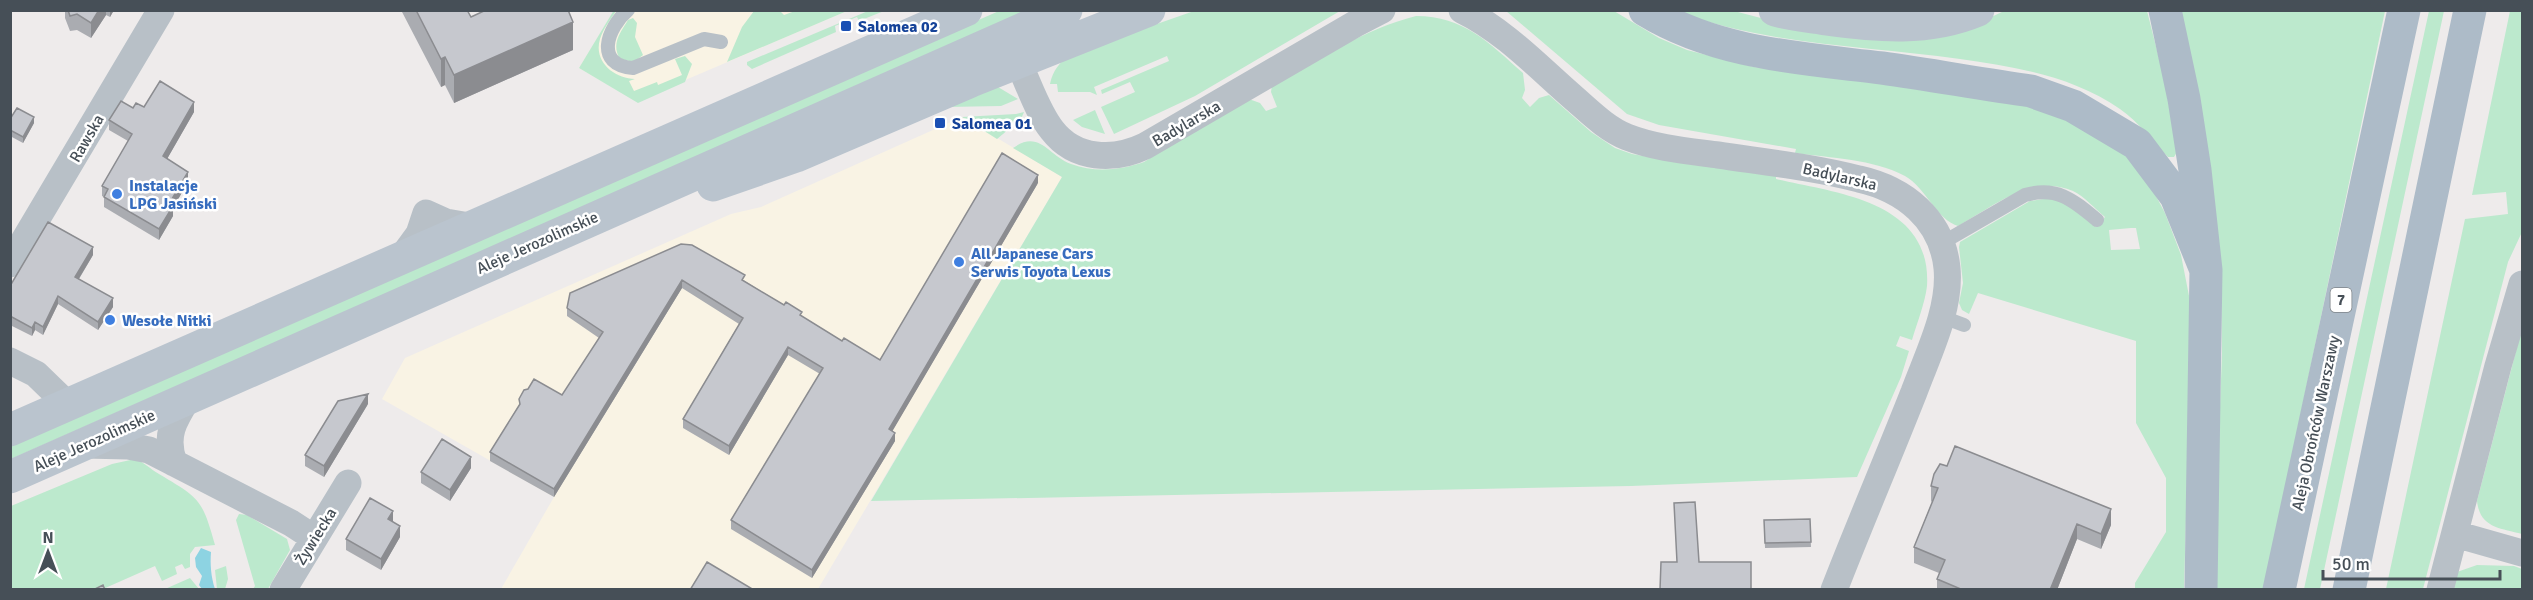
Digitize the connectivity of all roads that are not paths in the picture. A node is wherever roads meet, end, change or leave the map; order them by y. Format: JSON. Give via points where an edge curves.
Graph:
{"nodes":[{"id":1,"x":161,"y":10,"type":"edge"},
{"id":2,"x":628,"y":10,"type":"edge"},
{"id":3,"x":966,"y":10,"type":"edge"},
{"id":4,"x":1066,"y":10,"type":"edge"},
{"id":5,"x":1149,"y":10,"type":"edge"},
{"id":6,"x":1382,"y":10,"type":"edge"},
{"id":7,"x":1462,"y":10,"type":"edge"},
{"id":8,"x":1645,"y":10,"type":"edge"},
{"id":9,"x":1775,"y":10,"type":"edge"},
{"id":10,"x":1978,"y":10,"type":"edge"},
{"id":11,"x":2165,"y":10,"type":"edge"},
{"id":12,"x":2403,"y":10,"type":"edge"},
{"id":13,"x":2470,"y":10,"type":"edge"},
{"id":14,"x":722,"y":42,"type":"dead end"},
{"id":15,"x":1018,"y":62,"type":"junction"},
{"id":16,"x":596,"y":216,"type":"junction"},
{"id":17,"x":2097,"y":220,"type":"dead end"},
{"id":18,"x":1942,"y":243,"type":"junction"},
{"id":19,"x":10,"y":264,"type":"edge"},
{"id":20,"x":2206,"y":270,"type":"junction"},
{"id":21,"x":2523,"y":284,"type":"edge"},
{"id":22,"x":10,"y":361,"type":"edge"},
{"id":23,"x":188,"y":398,"type":"junction"},
{"id":24,"x":68,"y":405,"type":"junction"},
{"id":25,"x":10,"y":430,"type":"edge"},
{"id":26,"x":83,"y":445,"type":"junction"},
{"id":27,"x":174,"y":462,"type":"junction"},
{"id":28,"x":10,"y":477,"type":"edge"},
{"id":29,"x":348,"y":483,"type":"dead end"},
{"id":30,"x":2455,"y":534,"type":"junction"},
{"id":31,"x":314,"y":538,"type":"junction"},
{"id":32,"x":2523,"y":553,"type":"edge"},
{"id":33,"x":283,"y":590,"type":"edge"},
{"id":34,"x":1834,"y":590,"type":"edge"},
{"id":35,"x":2201,"y":590,"type":"edge"},
{"id":36,"x":2279,"y":590,"type":"edge"},
{"id":37,"x":2349,"y":590,"type":"edge"},
{"id":38,"x":2440,"y":590,"type":"edge"}],
"edges":[{"from":1,"to":19,"type":"street","name":"Rawska"},
{"from":2,"to":14,"type":"lane","via":[[609,36],[609,55],[622,67],[633,68],[704,39]]},
{"from":3,"to":24,"type":"main road"},
{"from":4,"to":16,"type":"main road","name":"Aleje Jerozolimskie"},
{"from":5,"to":15,"type":"main road"},
{"from":6,"to":15,"type":"street","name":"Badylarska","via":[[1145,146],[1115,157],[1086,153],[1058,137]]},
{"from":7,"to":18,"type":"street","name":"Badylarska","via":[[1499,34],[1600,121],[1625,136],[1662,146],[1805,167],[1878,184],[1896,191],[1919,208]]},
{"from":8,"to":20,"type":"main road","via":[[1669,25],[1754,52],[2031,91],[2073,106],[2137,144],[2176,196]]},
{"from":9,"to":10,"type":"main road","via":[[1879,26],[1926,24],[1960,18]]},
{"from":11,"to":20,"type":"main road","via":[[2191,147]]},
{"from":12,"to":36,"type":"main road","name":"Aleja Obrońców Warszawy","number":"7"},
{"from":13,"to":37,"type":"main road"},
{"from":15,"to":16,"type":"main road","via":[[745,176]]},
{"from":16,"to":23,"type":"main road","name":"Aleje Jerozolimskie"},
{"from":17,"to":18,"type":"lane","via":[[2075,201],[2039,191],[2025,195]]},
{"from":18,"to":34,"type":"street","name":"Badylarska","via":[[1952,321],[1907,408]]},
{"from":20,"to":35,"type":"main road"},
{"from":21,"to":30,"type":"street"},
{"from":22,"to":24,"type":"street","via":[[36,374]]},
{"from":23,"to":26,"type":"main road","name":"Aleje Jerozolimskie"},
{"from":23,"to":27,"type":"street","via":[[169,433]]},
{"from":24,"to":25,"type":"main road"},
{"from":26,"to":27,"type":"street","via":[[128,446],[149,450]]},
{"from":26,"to":28,"type":"main road","name":"Aleje Jerozolimskie"},
{"from":27,"to":31,"type":"street"},
{"from":29,"to":31,"type":"street","name":"Żywiecka"},
{"from":30,"to":32,"type":"street"},
{"from":30,"to":38,"type":"street"},
{"from":31,"to":33,"type":"street","name":"Żywiecka"}]}
